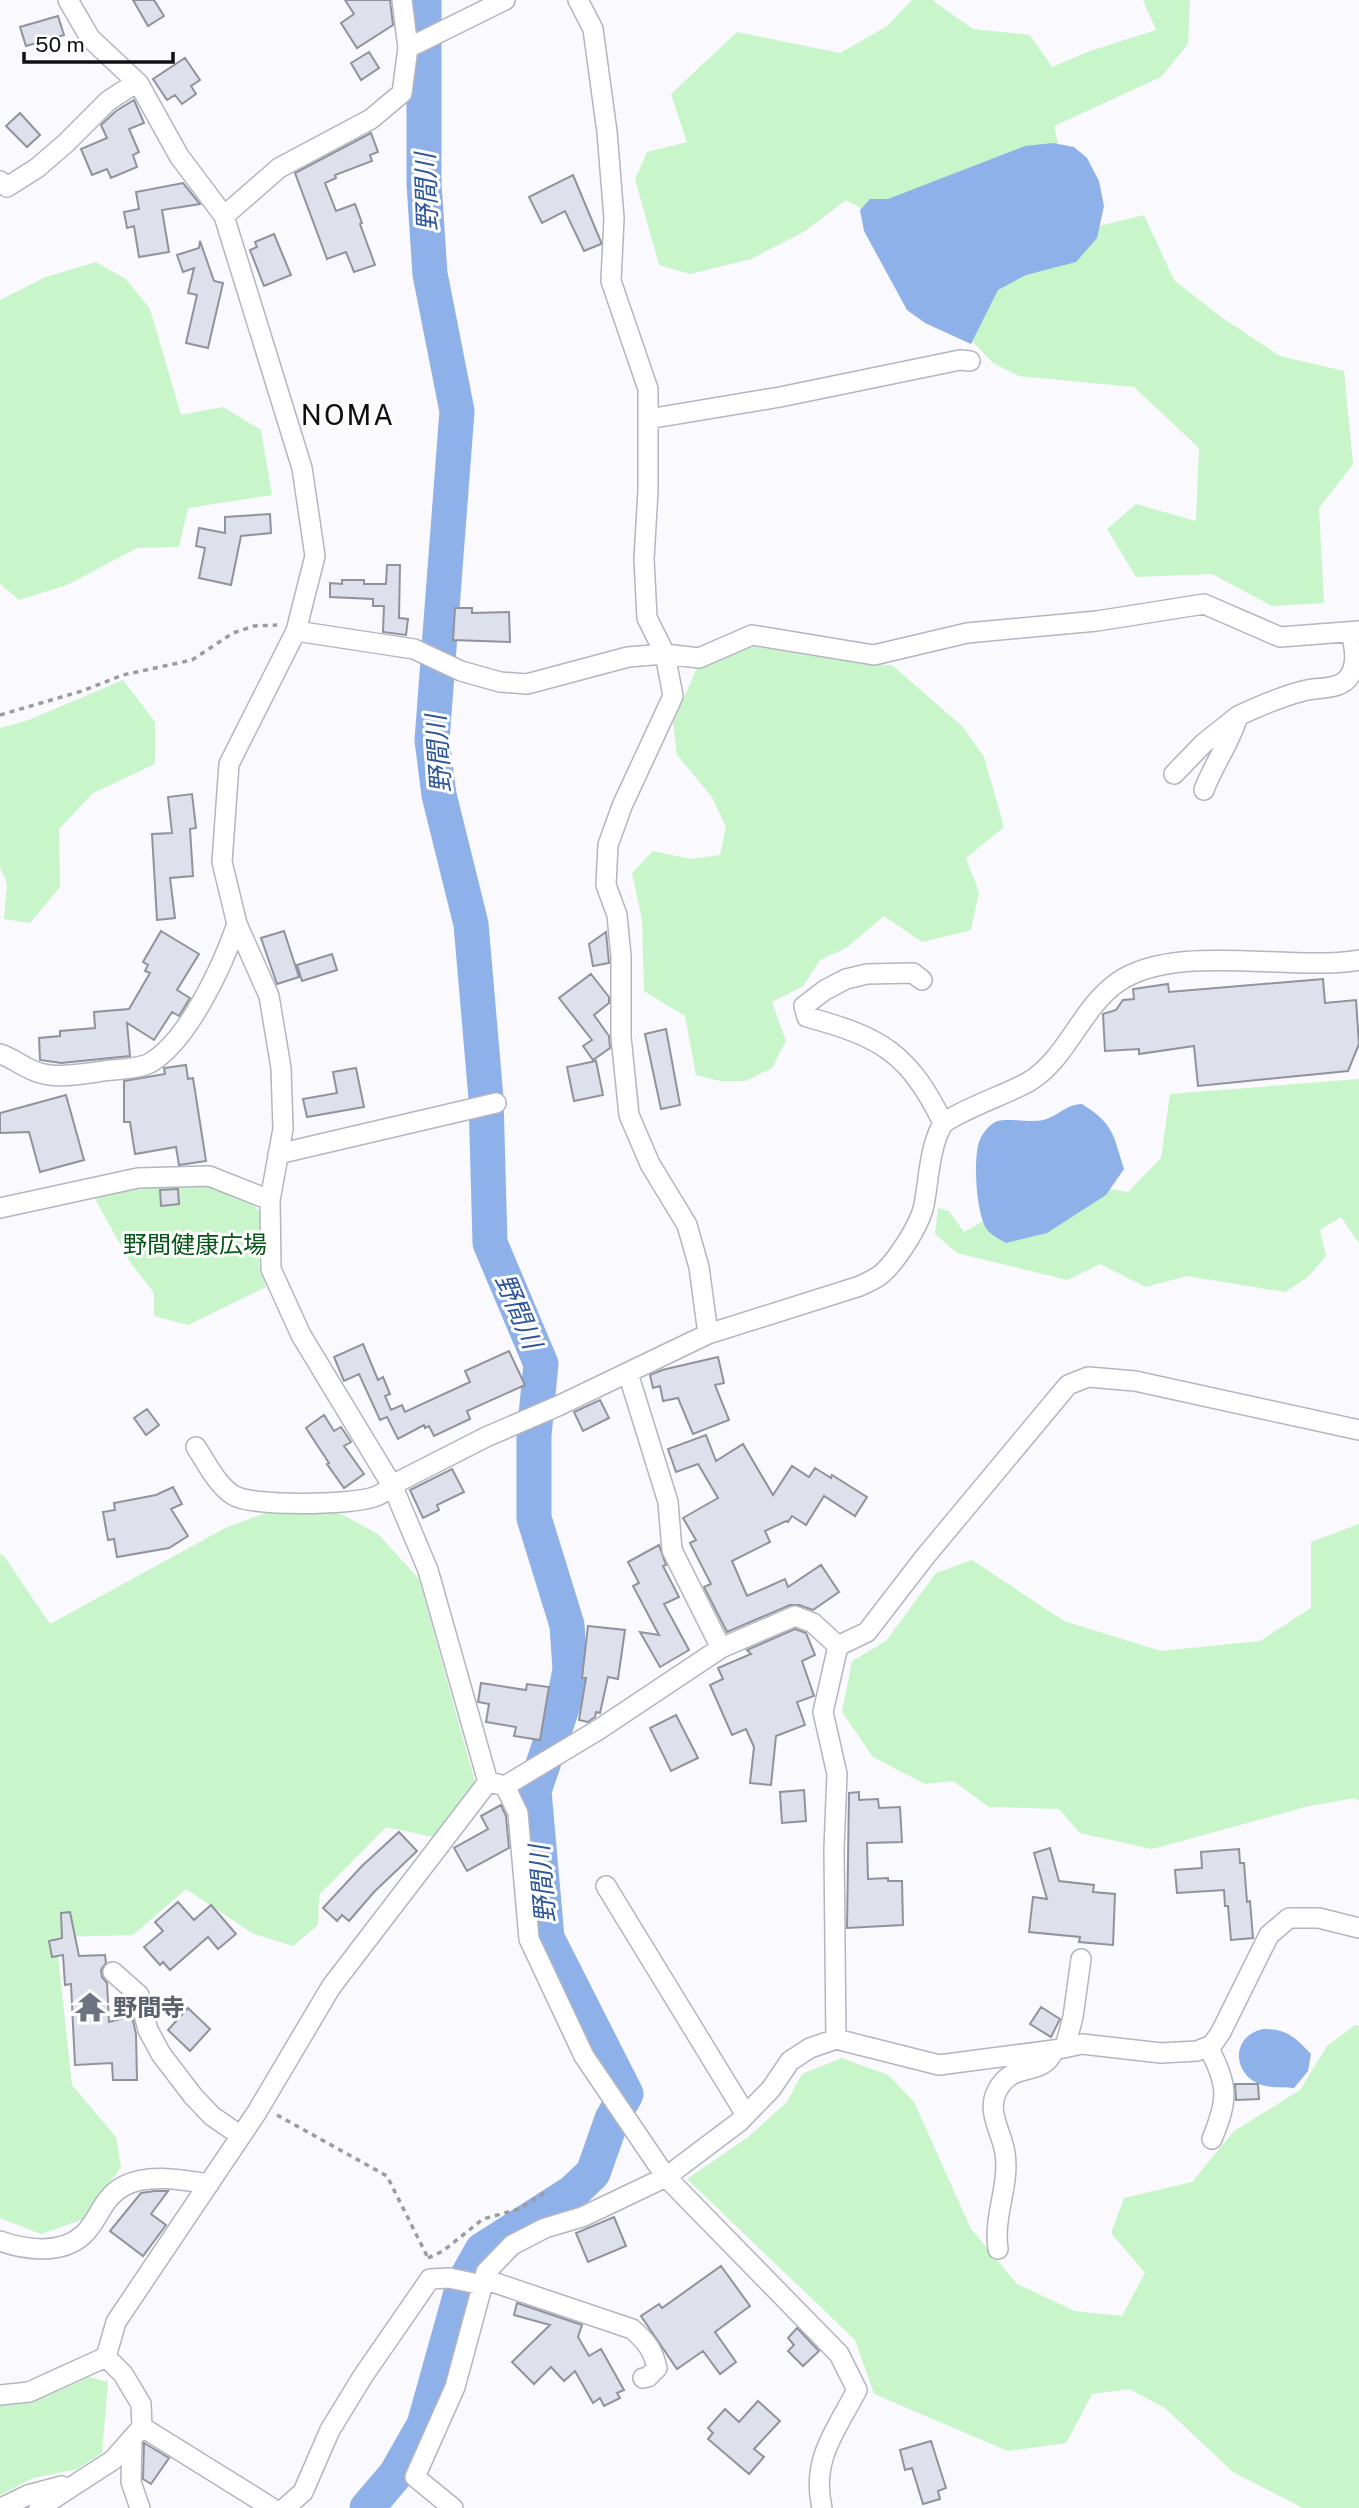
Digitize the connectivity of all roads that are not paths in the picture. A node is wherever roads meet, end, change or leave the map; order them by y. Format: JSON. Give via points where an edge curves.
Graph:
{"nodes":[{"id":1,"x":68,"y":0,"type":"edge"},
{"id":2,"x":402,"y":0,"type":"edge"},
{"id":3,"x":505,"y":0,"type":"edge"},
{"id":4,"x":579,"y":0,"type":"edge"},
{"id":5,"x":408,"y":48,"type":"junction"},
{"id":6,"x":137,"y":82,"type":"junction"},
{"id":7,"x":0,"y":181,"type":"edge"},
{"id":8,"x":224,"y":216,"type":"junction"},
{"id":9,"x":970,"y":361,"type":"dead end"},
{"id":10,"x":648,"y":419,"type":"junction"},
{"id":11,"x":296,"y":631,"type":"junction"},
{"id":12,"x":1355,"y":632,"type":"edge"},
{"id":13,"x":666,"y":654,"type":"junction"},
{"id":14,"x":1238,"y":716,"type":"junction"},
{"id":15,"x":1174,"y":774,"type":"dead end"},
{"id":16,"x":1204,"y":790,"type":"dead end"},
{"id":17,"x":237,"y":924,"type":"junction"},
{"id":18,"x":1359,"y":960,"type":"edge"},
{"id":19,"x":922,"y":980,"type":"dead end"},
{"id":20,"x":0,"y":1054,"type":"edge"},
{"id":21,"x":496,"y":1103,"type":"dead end"},
{"id":22,"x":943,"y":1123,"type":"junction"},
{"id":23,"x":278,"y":1154,"type":"junction"},
{"id":24,"x":270,"y":1200,"type":"junction"},
{"id":25,"x":0,"y":1208,"type":"edge"},
{"id":26,"x":708,"y":1334,"type":"junction"},
{"id":27,"x":628,"y":1373,"type":"junction"},
{"id":28,"x":1359,"y":1430,"type":"edge"},
{"id":29,"x":196,"y":1447,"type":"dead end"},
{"id":30,"x":393,"y":1486,"type":"junction"},
{"id":31,"x":838,"y":1646,"type":"junction"},
{"id":32,"x":721,"y":1648,"type":"junction"},
{"id":33,"x":497,"y":1784,"type":"junction"},
{"id":34,"x":606,"y":1886,"type":"dead end"},
{"id":35,"x":1359,"y":1928,"type":"edge"},
{"id":36,"x":1081,"y":1959,"type":"dead end"},
{"id":37,"x":113,"y":1972,"type":"dead end"},
{"id":38,"x":836,"y":2039,"type":"junction"},
{"id":39,"x":1208,"y":2047,"type":"junction"},
{"id":40,"x":1059,"y":2049,"type":"junction"},
{"id":41,"x":746,"y":2115,"type":"junction"},
{"id":42,"x":241,"y":2136,"type":"junction"},
{"id":43,"x":1212,"y":2139,"type":"dead end"},
{"id":44,"x":666,"y":2177,"type":"junction"},
{"id":45,"x":209,"y":2184,"type":"junction"},
{"id":46,"x":0,"y":2241,"type":"edge"},
{"id":47,"x":998,"y":2249,"type":"dead end"},
{"id":48,"x":484,"y":2282,"type":"junction"},
{"id":49,"x":106,"y":2357,"type":"junction"},
{"id":50,"x":643,"y":2378,"type":"dead end"},
{"id":51,"x":0,"y":2395,"type":"edge"},
{"id":52,"x":137,"y":2433,"type":"junction"},
{"id":53,"x":76,"y":2482,"type":"junction"},
{"id":54,"x":1,"y":2508,"type":"edge"},
{"id":55,"x":39,"y":2508,"type":"edge"},
{"id":56,"x":140,"y":2508,"type":"edge"},
{"id":57,"x":272,"y":2508,"type":"edge"},
{"id":58,"x":285,"y":2508,"type":"edge"},
{"id":59,"x":453,"y":2508,"type":"edge"},
{"id":60,"x":822,"y":2508,"type":"edge"}],
"edges":[{"from":1,"to":6,"type":"street","via":[[90,38]]},
{"from":2,"to":5,"type":"street"},
{"from":3,"to":5,"type":"street"},
{"from":4,"to":10,"type":"street","via":[[593,29],[607,132],[614,218],[611,281],[648,389]]},
{"from":5,"to":8,"type":"street","via":[[402,93],[371,119],[279,168]]},
{"from":6,"to":7,"type":"street","via":[[108,102],[37,168],[8,187]]},
{"from":6,"to":8,"type":"street","via":[[179,156]]},
{"from":8,"to":11,"type":"street","via":[[302,468],[315,556]]},
{"from":9,"to":10,"type":"street"},
{"from":10,"to":13,"type":"street","via":[[647,618]]},
{"from":11,"to":13,"type":"street","via":[[414,649],[461,671],[527,684],[628,657]]},
{"from":11,"to":17,"type":"street","via":[[229,764],[222,862]]},
{"from":12,"to":13,"type":"street","via":[[1279,637],[1204,604],[1097,621],[967,633],[874,655],[752,635],[699,658]]},
{"from":12,"to":14,"type":"street","via":[[1355,665],[1348,680],[1266,702]]},
{"from":13,"to":26,"type":"street","via":[[673,696],[608,845],[606,886],[617,915],[629,1115],[650,1164],[687,1225],[699,1267]]},
{"from":14,"to":15,"type":"street"},
{"from":14,"to":16,"type":"street"},
{"from":17,"to":20,"type":"street","via":[[200,1005],[181,1034],[147,1064],[45,1075]]},
{"from":17,"to":23,"type":"street","via":[[269,996],[281,1068],[283,1129]]},
{"from":18,"to":22,"type":"street","via":[[1221,960],[1144,968],[1117,983],[1055,1059],[1031,1080]]},
{"from":19,"to":22,"type":"street","via":[[913,973],[867,974],[846,979],[804,1006],[807,1017],[889,1049],[911,1069]]},
{"from":21,"to":23,"type":"street"},
{"from":22,"to":26,"type":"street","via":[[934,1143],[923,1209],[914,1231],[881,1275],[860,1286]]},
{"from":23,"to":24,"type":"street"},
{"from":24,"to":25,"type":"street","via":[[209,1176],[138,1178]]},
{"from":24,"to":30,"type":"street","via":[[271,1269],[301,1335]]},
{"from":26,"to":27,"type":"street"},
{"from":27,"to":30,"type":"street","via":[[486,1437]]},
{"from":27,"to":32,"type":"street","via":[[668,1502],[672,1550]]},
{"from":28,"to":31,"type":"street","via":[[1135,1381],[1088,1377],[1068,1385],[867,1632]]},
{"from":29,"to":30,"type":"street","via":[[230,1494],[242,1499],[266,1503],[356,1501]]},
{"from":30,"to":33,"type":"street","via":[[428,1570]]},
{"from":31,"to":32,"type":"street","via":[[813,1623],[795,1616]]},
{"from":31,"to":38,"type":"street","via":[[823,1712],[837,1774]]},
{"from":32,"to":33,"type":"street","via":[[598,1730]]},
{"from":33,"to":42,"type":"street","via":[[331,1987]]},
{"from":33,"to":44,"type":"street","via":[[518,1813],[529,1939],[584,2056]]},
{"from":34,"to":41,"type":"street"},
{"from":35,"to":39,"type":"street","via":[[1319,1918],[1289,1918],[1269,1935],[1221,2032]]},
{"from":36,"to":40,"type":"street","via":[[1073,2018]]},
{"from":37,"to":42,"type":"street","via":[[139,1995],[148,2030],[193,2096]]},
{"from":38,"to":40,"type":"street","via":[[939,2065]]},
{"from":38,"to":41,"type":"street","via":[[790,2061]]},
{"from":39,"to":40,"type":"street","via":[[1161,2053],[1082,2044]]},
{"from":39,"to":43,"type":"street","via":[[1225,2094]]},
{"from":40,"to":47,"type":"street","via":[[1042,2066],[1017,2070],[997,2090],[993,2104],[1006,2175],[996,2232]]},
{"from":41,"to":44,"type":"street"},
{"from":42,"to":45,"type":"street"},
{"from":44,"to":48,"type":"street","via":[[512,2245],[486,2272]]},
{"from":44,"to":60,"type":"street","via":[[839,2354],[857,2390],[821,2460],[818,2489]]},
{"from":45,"to":46,"type":"street","via":[[164,2177],[124,2185],[73,2241],[49,2249],[21,2248]]},
{"from":45,"to":49,"type":"street","via":[[116,2322]]},
{"from":48,"to":50,"type":"street","via":[[632,2329],[654,2353],[657,2368]]},
{"from":48,"to":58,"type":"street","via":[[430,2279],[330,2430],[303,2492]]},
{"from":48,"to":59,"type":"street","via":[[455,2387],[415,2477]]},
{"from":49,"to":51,"type":"street","via":[[29,2392]]},
{"from":49,"to":52,"type":"street","via":[[141,2404]]},
{"from":52,"to":53,"type":"street","via":[[113,2460]]},
{"from":52,"to":56,"type":"street","via":[[131,2482]]},
{"from":52,"to":57,"type":"street"},
{"from":53,"to":54,"type":"street"},
{"from":53,"to":55,"type":"street"}]}
